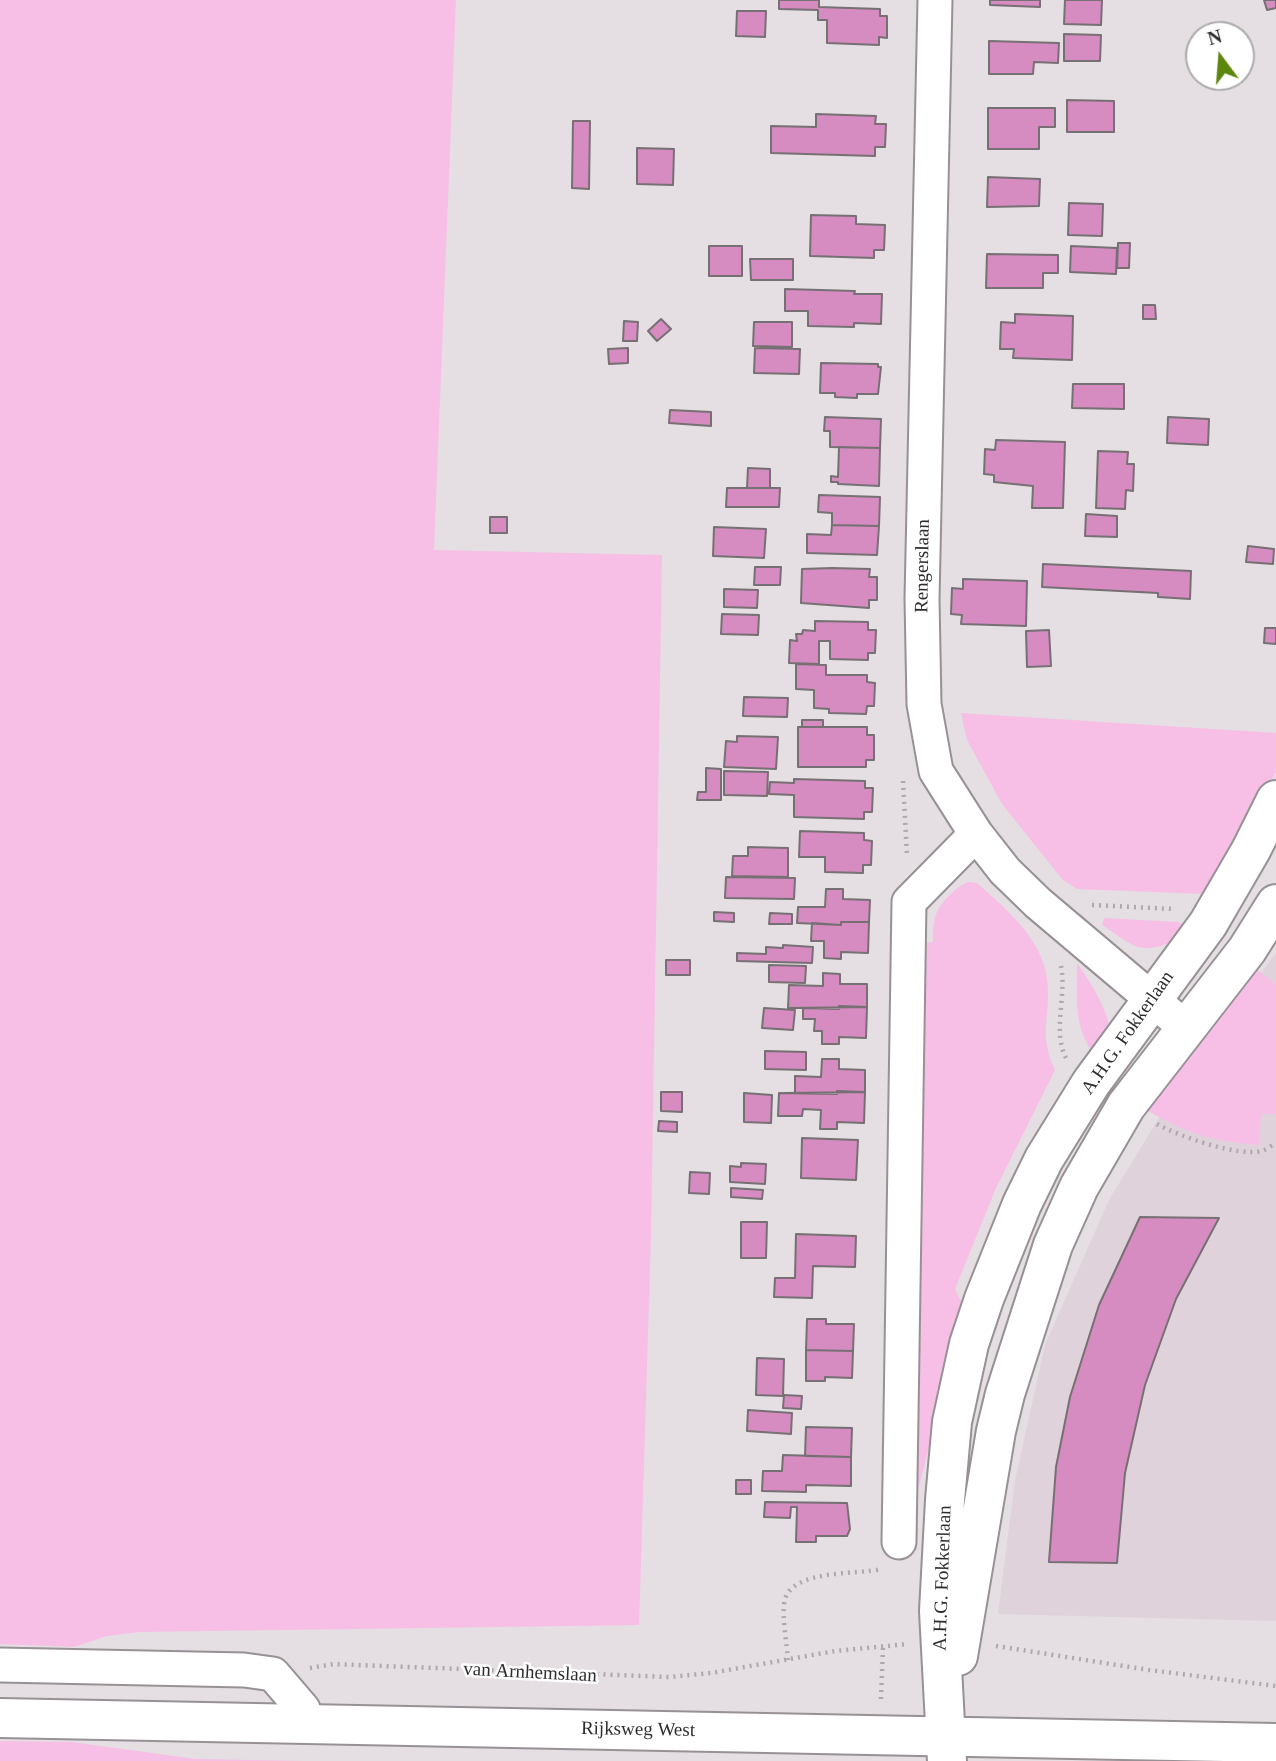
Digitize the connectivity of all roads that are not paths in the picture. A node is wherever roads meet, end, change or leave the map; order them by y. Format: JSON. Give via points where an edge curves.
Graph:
{"nodes":[{"id":1,"x":935,"y":0,"type":"edge"},
{"id":2,"x":1276,"y":800,"type":"edge"},
{"id":3,"x":976,"y":834,"type":"junction"},
{"id":4,"x":1276,"y":904,"type":"edge"},
{"id":5,"x":1152,"y":997,"type":"junction"},
{"id":6,"x":1186,"y":1028,"type":"junction"},
{"id":7,"x":899,"y":1542,"type":"road end"},
{"id":8,"x":950,"y":1641,"type":"junction"},
{"id":9,"x":0,"y":1665,"type":"edge"},
{"id":10,"x":0,"y":1718,"type":"edge"},
{"id":11,"x":308,"y":1723,"type":"junction"},
{"id":12,"x":1276,"y":1743,"type":"edge"},
{"id":13,"x":947,"y":1750,"type":"edge"}],
"edges":[{"from":1,"to":3,"type":"street","name":"Rengerslaan","via":[[922,599],[924,704],[936,771]]},
{"from":2,"to":5,"type":"main road","name":"A.H.G. Fokkerlaan","via":[[1208,924]]},
{"from":3,"to":5,"type":"street","name":"Rengerslaan","via":[[1038,903]]},
{"from":3,"to":7,"type":"street","via":[[909,902]]},
{"from":4,"to":6,"type":"main road","name":"A.H.G. Fokkerlaan","via":[[1247,950]]},
{"from":5,"to":6,"type":"street","name":"Rengerslaan"},
{"from":5,"to":8,"type":"main road","name":"A.H.G. Fokkerlaan","via":[[1044,1159],[1002,1252],[973,1333],[952,1422],[945,1500]]},
{"from":6,"to":8,"type":"main road","name":"A.H.G. Fokkerlaan","via":[[1126,1106],[1079,1187],[1053,1245],[1005,1394]]},
{"from":8,"to":13,"type":"main road","name":"A.H.G. Fokkerlaan"},
{"from":9,"to":11,"type":"street","via":[[273,1674],[303,1709]]},
{"from":10,"to":11,"type":"main road","name":"Rijksweg West"},
{"from":11,"to":13,"type":"main road","name":"Rijksweg West","via":[[880,1734]]},
{"from":12,"to":13,"type":"main road","name":"Rijksweg West"}]}
